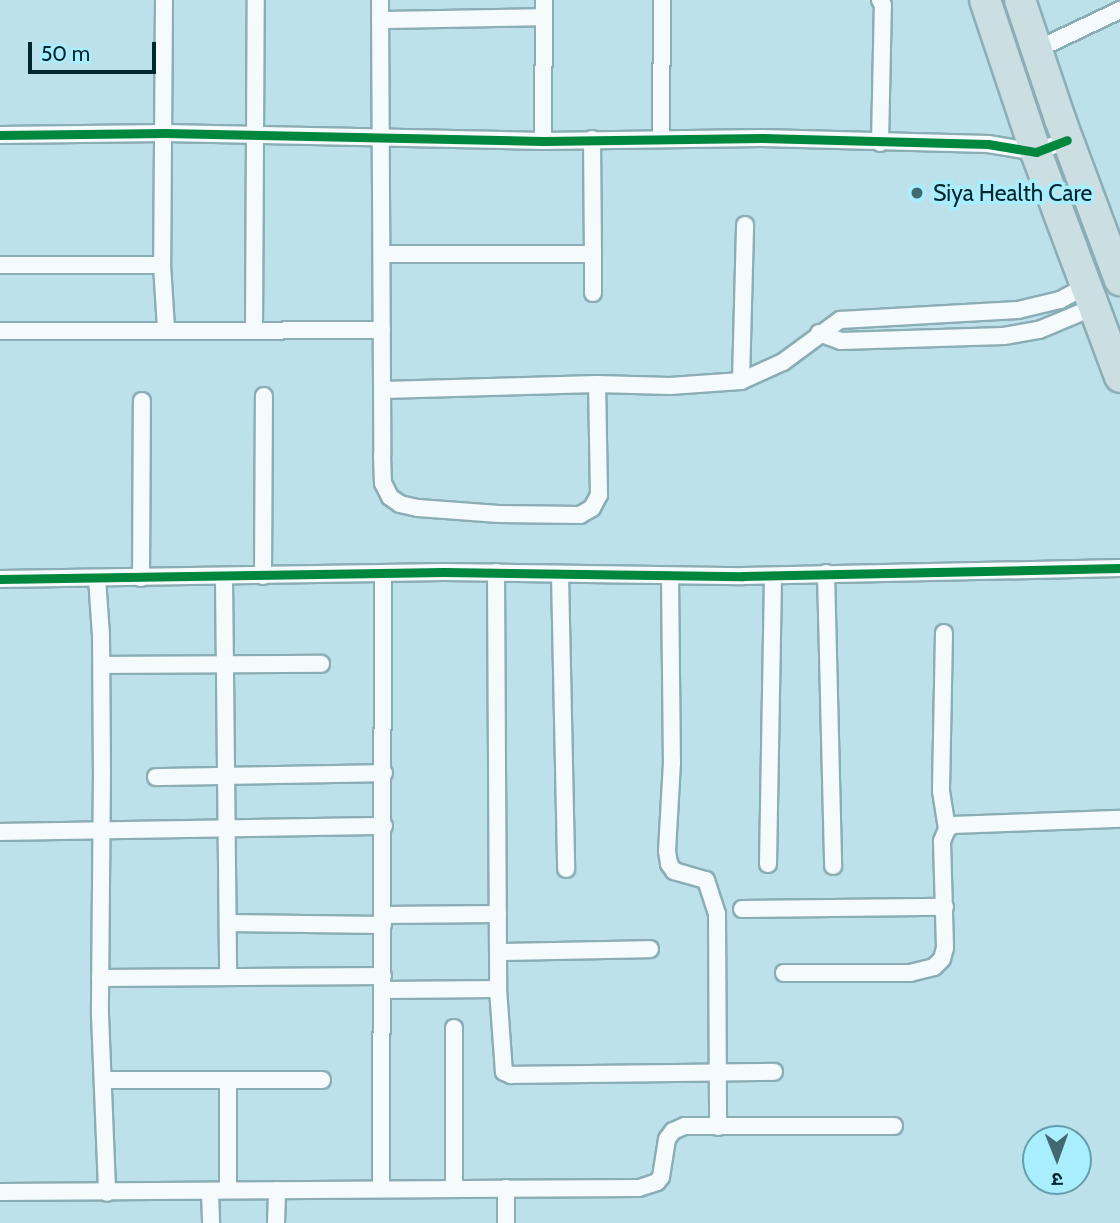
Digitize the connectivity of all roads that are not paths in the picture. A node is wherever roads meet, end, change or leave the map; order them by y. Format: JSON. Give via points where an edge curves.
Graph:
{"nodes":[{"id":1,"x":164,"y":0,"type":"edge"},
{"id":2,"x":256,"y":0,"type":"edge"},
{"id":3,"x":380,"y":0,"type":"edge"},
{"id":4,"x":544,"y":0,"type":"edge"},
{"id":5,"x":662,"y":0,"type":"edge"},
{"id":6,"x":880,"y":0,"type":"edge"},
{"id":7,"x":985,"y":0,"type":"edge"},
{"id":8,"x":1020,"y":0,"type":"edge"},
{"id":9,"x":1120,"y":10,"type":"edge"},
{"id":10,"x":544,"y":17,"type":"junction"},
{"id":11,"x":380,"y":20,"type":"junction"},
{"id":12,"x":1038,"y":49,"type":"junction"},
{"id":13,"x":165,"y":133,"type":"junction"},
{"id":14,"x":0,"y":135,"type":"edge"},
{"id":15,"x":252,"y":136,"type":"junction"},
{"id":16,"x":383,"y":139,"type":"junction"},
{"id":17,"x":592,"y":139,"type":"junction"},
{"id":18,"x":661,"y":139,"type":"junction"},
{"id":19,"x":1068,"y":140,"type":"junction"},
{"id":20,"x":543,"y":141,"type":"junction"},
{"id":21,"x":880,"y":143,"type":"junction"},
{"id":22,"x":1036,"y":152,"type":"junction"},
{"id":23,"x":745,"y":225,"type":"dead end"},
{"id":24,"x":382,"y":254,"type":"junction"},
{"id":25,"x":593,"y":254,"type":"junction"},
{"id":26,"x":0,"y":265,"type":"edge"},
{"id":27,"x":162,"y":265,"type":"junction"},
{"id":28,"x":1120,"y":280,"type":"edge"},
{"id":29,"x":593,"y":293,"type":"dead end"},
{"id":30,"x":1090,"y":297,"type":"junction"},
{"id":31,"x":166,"y":328,"type":"junction"},
{"id":32,"x":254,"y":328,"type":"junction"},
{"id":33,"x":382,"y":330,"type":"junction"},
{"id":34,"x":0,"y":331,"type":"edge"},
{"id":35,"x":819,"y":333,"type":"junction"},
{"id":36,"x":1120,"y":377,"type":"edge"},
{"id":37,"x":741,"y":381,"type":"junction"},
{"id":38,"x":597,"y":384,"type":"junction"},
{"id":39,"x":383,"y":390,"type":"junction"},
{"id":40,"x":264,"y":396,"type":"dead end"},
{"id":41,"x":142,"y":401,"type":"dead end"},
{"id":42,"x":1120,"y":568,"type":"edge"},
{"id":43,"x":496,"y":572,"type":"junction"},
{"id":44,"x":826,"y":573,"type":"junction"},
{"id":45,"x":560,"y":574,"type":"junction"},
{"id":46,"x":383,"y":575,"type":"junction"},
{"id":47,"x":264,"y":576,"type":"junction"},
{"id":48,"x":670,"y":576,"type":"junction"},
{"id":49,"x":773,"y":576,"type":"junction"},
{"id":50,"x":97,"y":578,"type":"junction"},
{"id":51,"x":141,"y":578,"type":"junction"},
{"id":52,"x":224,"y":578,"type":"junction"},
{"id":53,"x":0,"y":579,"type":"edge"},
{"id":54,"x":944,"y":633,"type":"dead end"},
{"id":55,"x":102,"y":664,"type":"junction"},
{"id":56,"x":321,"y":664,"type":"dead end"},
{"id":57,"x":225,"y":666,"type":"junction"},
{"id":58,"x":384,"y":773,"type":"junction"},
{"id":59,"x":156,"y":777,"type":"dead end"},
{"id":60,"x":225,"y":777,"type":"junction"},
{"id":61,"x":1120,"y":820,"type":"edge"},
{"id":62,"x":384,"y":826,"type":"junction"},
{"id":63,"x":102,"y":829,"type":"junction"},
{"id":64,"x":947,"y":829,"type":"junction"},
{"id":65,"x":228,"y":830,"type":"junction"},
{"id":66,"x":0,"y":832,"type":"edge"},
{"id":67,"x":768,"y":864,"type":"dead end"},
{"id":68,"x":833,"y":866,"type":"dead end"},
{"id":69,"x":566,"y":869,"type":"dead end"},
{"id":70,"x":944,"y":907,"type":"junction"},
{"id":71,"x":742,"y":909,"type":"dead end"},
{"id":72,"x":498,"y":914,"type":"junction"},
{"id":73,"x":383,"y":920,"type":"junction"},
{"id":74,"x":228,"y":923,"type":"junction"},
{"id":75,"x":650,"y":949,"type":"dead end"},
{"id":76,"x":498,"y":952,"type":"junction"},
{"id":77,"x":784,"y":973,"type":"dead end"},
{"id":78,"x":228,"y":976,"type":"junction"},
{"id":79,"x":100,"y":978,"type":"junction"},
{"id":80,"x":383,"y":983,"type":"junction"},
{"id":81,"x":498,"y":989,"type":"junction"},
{"id":82,"x":454,"y":1028,"type":"dead end"},
{"id":83,"x":717,"y":1072,"type":"junction"},
{"id":84,"x":775,"y":1072,"type":"dead end"},
{"id":85,"x":104,"y":1080,"type":"junction"},
{"id":86,"x":322,"y":1080,"type":"dead end"},
{"id":87,"x":228,"y":1081,"type":"junction"},
{"id":88,"x":894,"y":1126,"type":"dead end"},
{"id":89,"x":718,"y":1127,"type":"junction"},
{"id":90,"x":506,"y":1188,"type":"junction"},
{"id":91,"x":382,"y":1189,"type":"junction"},
{"id":92,"x":454,"y":1189,"type":"junction"},
{"id":93,"x":228,"y":1190,"type":"junction"},
{"id":94,"x":277,"y":1190,"type":"junction"},
{"id":95,"x":210,"y":1191,"type":"junction"},
{"id":96,"x":0,"y":1192,"type":"edge"},
{"id":97,"x":107,"y":1193,"type":"junction"},
{"id":98,"x":211,"y":1223,"type":"edge"},
{"id":99,"x":276,"y":1223,"type":"edge"},
{"id":100,"x":506,"y":1223,"type":"edge"}],
"edges":[{"from":1,"to":13,"type":"street"},
{"from":2,"to":15,"type":"street"},
{"from":3,"to":11,"type":"street"},
{"from":4,"to":10,"type":"street"},
{"from":5,"to":18,"type":"street"},
{"from":6,"to":21,"type":"street"},
{"from":7,"to":22,"type":"highway"},
{"from":8,"to":12,"type":"highway"},
{"from":9,"to":12,"type":"street"},
{"from":10,"to":11,"type":"street"},
{"from":10,"to":20,"type":"street"},
{"from":11,"to":16,"type":"street"},
{"from":12,"to":19,"type":"highway"},
{"from":13,"to":14,"type":"street"},
{"from":13,"to":15,"type":"street"},
{"from":13,"to":27,"type":"street"},
{"from":15,"to":16,"type":"street"},
{"from":15,"to":32,"type":"street"},
{"from":16,"to":20,"type":"street"},
{"from":16,"to":24,"type":"street"},
{"from":17,"to":18,"type":"street"},
{"from":17,"to":20,"type":"street"},
{"from":17,"to":25,"type":"street"},
{"from":18,"to":21,"type":"street"},
{"from":19,"to":22,"type":"street"},
{"from":19,"to":28,"type":"highway"},
{"from":21,"to":22,"type":"street","via":[[988,144]]},
{"from":22,"to":30,"type":"highway"},
{"from":23,"to":37,"type":"street"},
{"from":24,"to":25,"type":"street"},
{"from":24,"to":33,"type":"street"},
{"from":25,"to":29,"type":"street"},
{"from":26,"to":27,"type":"street"},
{"from":27,"to":31,"type":"street"},
{"from":30,"to":35,"type":"street","via":[[1018,310],[840,320]]},
{"from":30,"to":35,"type":"street","via":[[1039,330],[1004,336],[841,341]]},
{"from":30,"to":36,"type":"highway"},
{"from":31,"to":32,"type":"street"},
{"from":31,"to":34,"type":"street"},
{"from":32,"to":33,"type":"street"},
{"from":33,"to":39,"type":"street"},
{"from":35,"to":37,"type":"street","via":[[783,362]]},
{"from":37,"to":38,"type":"street","via":[[670,386]]},
{"from":38,"to":39,"type":"street"},
{"from":38,"to":39,"type":"street","via":[[599,495],[592,508],[580,515],[418,508],[390,497],[383,483]]},
{"from":40,"to":47,"type":"street"},
{"from":41,"to":51,"type":"street"},
{"from":42,"to":44,"type":"street"},
{"from":43,"to":45,"type":"street"},
{"from":43,"to":46,"type":"street"},
{"from":43,"to":72,"type":"street"},
{"from":44,"to":49,"type":"street"},
{"from":44,"to":68,"type":"street"},
{"from":45,"to":48,"type":"street"},
{"from":45,"to":69,"type":"street"},
{"from":46,"to":47,"type":"street"},
{"from":46,"to":58,"type":"street"},
{"from":47,"to":52,"type":"street"},
{"from":48,"to":49,"type":"street"},
{"from":48,"to":83,"type":"street","via":[[672,773],[667,851],[674,871],[706,880],[714,902]]},
{"from":49,"to":67,"type":"street"},
{"from":50,"to":51,"type":"street"},
{"from":50,"to":53,"type":"street"},
{"from":50,"to":55,"type":"street"},
{"from":51,"to":52,"type":"street"},
{"from":52,"to":57,"type":"street"},
{"from":54,"to":64,"type":"street","via":[[941,791]]},
{"from":55,"to":57,"type":"street"},
{"from":55,"to":63,"type":"street"},
{"from":56,"to":57,"type":"street"},
{"from":57,"to":60,"type":"street"},
{"from":58,"to":60,"type":"street"},
{"from":58,"to":62,"type":"street"},
{"from":59,"to":60,"type":"street"},
{"from":60,"to":65,"type":"street"},
{"from":61,"to":64,"type":"street","via":[[961,823]]},
{"from":62,"to":65,"type":"street"},
{"from":62,"to":73,"type":"street"},
{"from":63,"to":65,"type":"street"},
{"from":63,"to":66,"type":"street"},
{"from":63,"to":79,"type":"street"},
{"from":64,"to":70,"type":"street","via":[[942,841]]},
{"from":65,"to":74,"type":"street"},
{"from":70,"to":71,"type":"street"},
{"from":70,"to":77,"type":"street","via":[[942,959],[925,971]]},
{"from":72,"to":73,"type":"street"},
{"from":72,"to":76,"type":"street"},
{"from":73,"to":74,"type":"street"},
{"from":73,"to":80,"type":"street"},
{"from":74,"to":78,"type":"street"},
{"from":75,"to":76,"type":"street"},
{"from":76,"to":81,"type":"street"},
{"from":78,"to":79,"type":"street"},
{"from":78,"to":80,"type":"street"},
{"from":79,"to":85,"type":"street"},
{"from":80,"to":81,"type":"street"},
{"from":80,"to":91,"type":"street"},
{"from":81,"to":83,"type":"street","via":[[502,1067],[511,1075]]},
{"from":82,"to":92,"type":"street"},
{"from":83,"to":84,"type":"street"},
{"from":83,"to":89,"type":"street"},
{"from":85,"to":87,"type":"street"},
{"from":85,"to":97,"type":"street"},
{"from":86,"to":87,"type":"street"},
{"from":87,"to":93,"type":"street"},
{"from":88,"to":89,"type":"street"},
{"from":89,"to":90,"type":"street","via":[[685,1126],[673,1131],[667,1139],[661,1177],[650,1186]]},
{"from":90,"to":92,"type":"street"},
{"from":90,"to":100,"type":"street"},
{"from":91,"to":92,"type":"street"},
{"from":91,"to":94,"type":"street"},
{"from":93,"to":94,"type":"street"},
{"from":93,"to":95,"type":"street"},
{"from":94,"to":99,"type":"street"},
{"from":95,"to":97,"type":"street"},
{"from":95,"to":98,"type":"street"},
{"from":96,"to":97,"type":"street"}]}
